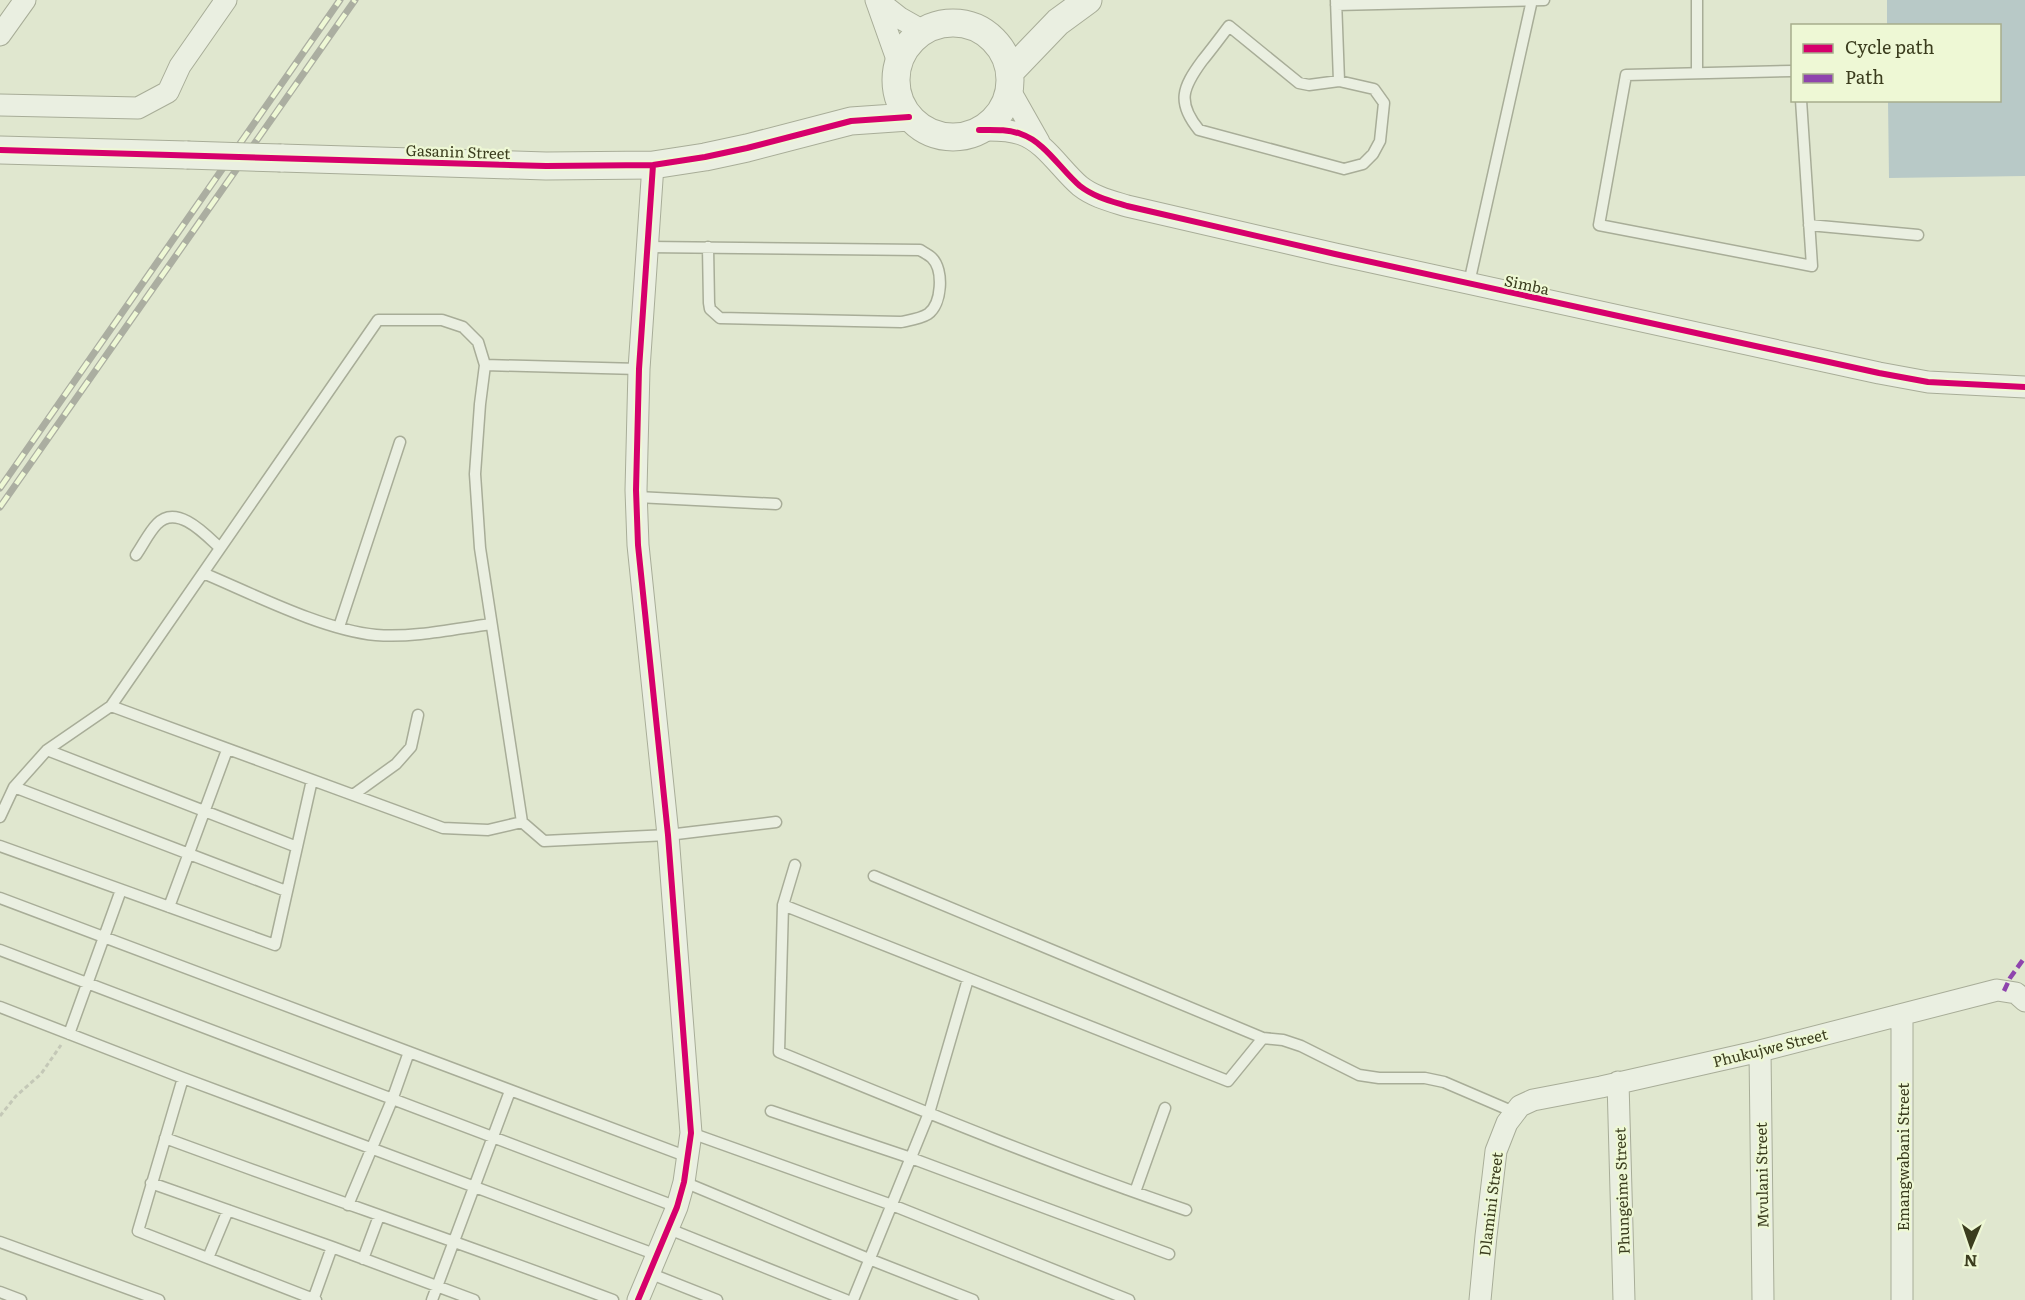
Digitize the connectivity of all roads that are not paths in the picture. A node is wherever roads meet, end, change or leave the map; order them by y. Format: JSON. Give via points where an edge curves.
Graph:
{"nodes":[{"id":1,"x":25,"y":0,"type":"edge"},
{"id":2,"x":226,"y":0,"type":"edge"},
{"id":3,"x":876,"y":0,"type":"edge"},
{"id":4,"x":1088,"y":0,"type":"edge"},
{"id":5,"x":1532,"y":0,"type":"edge"},
{"id":6,"x":1544,"y":0,"type":"edge"},
{"id":7,"x":1697,"y":0,"type":"edge"},
{"id":8,"x":1336,"y":3,"type":"edge"},
{"id":9,"x":1058,"y":22,"type":"junction"},
{"id":10,"x":923,"y":31,"type":"junction"},
{"id":11,"x":0,"y":35,"type":"edge"},
{"id":12,"x":996,"y":42,"type":"junction"},
{"id":13,"x":1791,"y":71,"type":"edge"},
{"id":14,"x":1697,"y":73,"type":"junction"},
{"id":15,"x":897,"y":74,"type":"junction"},
{"id":16,"x":1010,"y":81,"type":"junction"},
{"id":17,"x":1339,"y":81,"type":"junction"},
{"id":18,"x":1801,"y":102,"type":"edge"},
{"id":19,"x":0,"y":105,"type":"edge"},
{"id":20,"x":909,"y":117,"type":"junction"},
{"id":21,"x":851,"y":122,"type":"junction"},
{"id":22,"x":979,"y":130,"type":"junction"},
{"id":23,"x":0,"y":150,"type":"edge"},
{"id":24,"x":1044,"y":150,"type":"junction"},
{"id":25,"x":653,"y":165,"type":"junction"},
{"id":26,"x":1809,"y":225,"type":"junction"},
{"id":27,"x":1918,"y":235,"type":"dead end"},
{"id":28,"x":647,"y":247,"type":"junction"},
{"id":29,"x":708,"y":247,"type":"junction"},
{"id":30,"x":1469,"y":283,"type":"junction"},
{"id":31,"x":485,"y":365,"type":"junction"},
{"id":32,"x":639,"y":369,"type":"junction"},
{"id":33,"x":2025,"y":387,"type":"edge"},
{"id":34,"x":400,"y":442,"type":"dead end"},
{"id":35,"x":637,"y":497,"type":"junction"},
{"id":36,"x":776,"y":504,"type":"dead end"},
{"id":37,"x":220,"y":548,"type":"junction"},
{"id":38,"x":136,"y":555,"type":"dead end"},
{"id":39,"x":203,"y":573,"type":"junction"},
{"id":40,"x":491,"y":624,"type":"junction"},
{"id":41,"x":339,"y":627,"type":"junction"},
{"id":42,"x":111,"y":706,"type":"junction"},
{"id":43,"x":418,"y":715,"type":"dead end"},
{"id":44,"x":46,"y":750,"type":"junction"},
{"id":45,"x":227,"y":750,"type":"junction"},
{"id":46,"x":312,"y":780,"type":"junction"},
{"id":47,"x":14,"y":787,"type":"junction"},
{"id":48,"x":353,"y":795,"type":"junction"},
{"id":49,"x":204,"y":811,"type":"junction"},
{"id":50,"x":0,"y":816,"type":"edge"},
{"id":51,"x":522,"y":822,"type":"junction"},
{"id":52,"x":776,"y":822,"type":"dead end"},
{"id":53,"x":668,"y":835,"type":"junction"},
{"id":54,"x":0,"y":846,"type":"edge"},
{"id":55,"x":297,"y":847,"type":"junction"},
{"id":56,"x":188,"y":854,"type":"junction"},
{"id":57,"x":795,"y":865,"type":"dead end"},
{"id":58,"x":874,"y":876,"type":"dead end"},
{"id":59,"x":121,"y":890,"type":"junction"},
{"id":60,"x":286,"y":891,"type":"junction"},
{"id":61,"x":0,"y":898,"type":"edge"},
{"id":62,"x":783,"y":905,"type":"junction"},
{"id":63,"x":169,"y":907,"type":"junction"},
{"id":64,"x":104,"y":937,"type":"junction"},
{"id":65,"x":0,"y":950,"type":"edge"},
{"id":66,"x":968,"y":979,"type":"junction"},
{"id":67,"x":88,"y":982,"type":"junction"},
{"id":68,"x":2025,"y":1001,"type":"edge"},
{"id":69,"x":0,"y":1007,"type":"edge"},
{"id":70,"x":1902,"y":1015,"type":"junction"},
{"id":71,"x":69,"y":1034,"type":"junction"},
{"id":72,"x":1263,"y":1038,"type":"junction"},
{"id":73,"x":1760,"y":1051,"type":"junction"},
{"id":74,"x":409,"y":1052,"type":"junction"},
{"id":75,"x":183,"y":1078,"type":"junction"},
{"id":76,"x":1618,"y":1082,"type":"junction"},
{"id":77,"x":510,"y":1091,"type":"junction"},
{"id":78,"x":392,"y":1100,"type":"junction"},
{"id":79,"x":1165,"y":1108,"type":"dead end"},
{"id":80,"x":771,"y":1111,"type":"dead end"},
{"id":81,"x":1514,"y":1112,"type":"junction"},
{"id":82,"x":929,"y":1113,"type":"junction"},
{"id":83,"x":691,"y":1133,"type":"junction"},
{"id":84,"x":493,"y":1136,"type":"junction"},
{"id":85,"x":165,"y":1138,"type":"junction"},
{"id":86,"x":372,"y":1148,"type":"junction"},
{"id":87,"x":688,"y":1157,"type":"junction"},
{"id":88,"x":911,"y":1158,"type":"junction"},
{"id":89,"x":684,"y":1182,"type":"junction"},
{"id":90,"x":151,"y":1183,"type":"junction"},
{"id":91,"x":474,"y":1186,"type":"junction"},
{"id":92,"x":1135,"y":1192,"type":"junction"},
{"id":93,"x":348,"y":1205,"type":"junction"},
{"id":94,"x":892,"y":1205,"type":"junction"},
{"id":95,"x":677,"y":1207,"type":"junction"},
{"id":96,"x":228,"y":1210,"type":"junction"},
{"id":97,"x":1186,"y":1210,"type":"dead end"},
{"id":98,"x":379,"y":1216,"type":"junction"},
{"id":99,"x":669,"y":1229,"type":"junction"},
{"id":100,"x":454,"y":1241,"type":"junction"},
{"id":101,"x":0,"y":1242,"type":"edge"},
{"id":102,"x":332,"y":1247,"type":"junction"},
{"id":103,"x":1169,"y":1254,"type":"dead end"},
{"id":104,"x":208,"y":1258,"type":"junction"},
{"id":105,"x":363,"y":1259,"type":"junction"},
{"id":106,"x":869,"y":1259,"type":"junction"},
{"id":107,"x":653,"y":1264,"type":"junction"},
{"id":108,"x":437,"y":1287,"type":"junction"},
{"id":109,"x":0,"y":1292,"type":"edge"},
{"id":110,"x":21,"y":1300,"type":"edge"},
{"id":111,"x":159,"y":1300,"type":"edge"},
{"id":112,"x":314,"y":1300,"type":"edge"},
{"id":113,"x":432,"y":1300,"type":"edge"},
{"id":114,"x":474,"y":1300,"type":"edge"},
{"id":115,"x":613,"y":1300,"type":"edge"},
{"id":116,"x":638,"y":1300,"type":"edge"},
{"id":117,"x":717,"y":1300,"type":"edge"},
{"id":118,"x":846,"y":1300,"type":"edge"},
{"id":119,"x":853,"y":1300,"type":"edge"},
{"id":120,"x":973,"y":1300,"type":"edge"},
{"id":121,"x":1129,"y":1300,"type":"edge"},
{"id":122,"x":1480,"y":1300,"type":"edge"},
{"id":123,"x":1624,"y":1300,"type":"edge"},
{"id":124,"x":1763,"y":1300,"type":"edge"},
{"id":125,"x":1902,"y":1300,"type":"edge"}],
"edges":[{"from":1,"to":11,"type":"street"},
{"from":2,"to":19,"type":"street","via":[[180,66],[168,92],[138,108]]},
{"from":3,"to":10,"type":"street"},
{"from":3,"to":15,"type":"street"},
{"from":4,"to":9,"type":"street"},
{"from":5,"to":6,"type":"lane"},
{"from":5,"to":8,"type":"lane"},
{"from":5,"to":30,"type":"lane"},
{"from":7,"to":14,"type":"lane"},
{"from":8,"to":17,"type":"lane"},
{"from":9,"to":12,"type":"street","via":[[1030,35]]},
{"from":9,"to":16,"type":"street"},
{"from":10,"to":12,"type":"street","via":[[943,23],[964,24]]},
{"from":10,"to":15,"type":"street","via":[[910,42]]},
{"from":12,"to":16,"type":"street","via":[[1005,55]]},
{"from":13,"to":14,"type":"lane"},
{"from":14,"to":26,"type":"lane","via":[[1626,75],[1599,225],[1812,266]]},
{"from":15,"to":20,"type":"street","via":[[900,102]]},
{"from":15,"to":21,"type":"street","name":"Gasanin Street","via":[[885,101]]},
{"from":16,"to":22,"type":"street","via":[[1001,111]]},
{"from":16,"to":24,"type":"street","via":[[1021,112]]},
{"from":17,"to":17,"type":"lane","via":[[1374,89],[1384,103],[1380,141],[1373,154],[1363,164],[1344,169],[1198,130],[1189,117],[1184,96],[1188,80],[1229,27],[1299,83],[1309,86]]},
{"from":18,"to":26,"type":"lane"},
{"from":20,"to":21,"type":"street","name":"Gasanin Street"},
{"from":20,"to":22,"type":"street","via":[[939,135],[957,137]]},
{"from":21,"to":25,"type":"street","name":"Gasanin Street","via":[[747,148]]},
{"from":22,"to":24,"type":"street","via":[[1022,134]]},
{"from":23,"to":25,"type":"street","name":"Gasanin Street","bridge":true,"via":[[546,166]]},
{"from":24,"to":30,"type":"street","name":"Simba","via":[[1082,187],[1109,201]]},
{"from":25,"to":28,"type":"street"},
{"from":26,"to":27,"type":"lane"},
{"from":28,"to":29,"type":"lane"},
{"from":28,"to":32,"type":"street"},
{"from":29,"to":29,"type":"lane","via":[[710,309],[720,318],[901,322],[934,309],[939,291],[938,270],[932,258],[920,250]]},
{"from":30,"to":33,"type":"street","name":"Simba","via":[[1928,382]]},
{"from":31,"to":32,"type":"lane"},
{"from":31,"to":37,"type":"lane","via":[[478,342],[463,327],[442,320],[378,320]]},
{"from":31,"to":40,"type":"lane","via":[[475,474]]},
{"from":32,"to":35,"type":"street"},
{"from":34,"to":41,"type":"lane"},
{"from":35,"to":36,"type":"lane"},
{"from":35,"to":53,"type":"street","via":[[639,557]]},
{"from":37,"to":38,"type":"lane","via":[[197,526],[170,516],[159,522]]},
{"from":37,"to":39,"type":"lane"},
{"from":39,"to":41,"type":"lane"},
{"from":39,"to":42,"type":"lane"},
{"from":40,"to":41,"type":"lane","via":[[376,635]]},
{"from":40,"to":51,"type":"lane"},
{"from":42,"to":44,"type":"lane"},
{"from":42,"to":45,"type":"lane"},
{"from":43,"to":48,"type":"lane","via":[[411,747],[396,764]]},
{"from":44,"to":47,"type":"lane"},
{"from":44,"to":49,"type":"lane"},
{"from":45,"to":46,"type":"lane"},
{"from":45,"to":49,"type":"lane"},
{"from":46,"to":48,"type":"lane"},
{"from":46,"to":55,"type":"lane"},
{"from":47,"to":50,"type":"lane"},
{"from":47,"to":56,"type":"lane"},
{"from":48,"to":51,"type":"lane","via":[[443,828],[488,830]]},
{"from":49,"to":55,"type":"lane"},
{"from":49,"to":56,"type":"lane"},
{"from":51,"to":53,"type":"lane","via":[[544,841]]},
{"from":52,"to":53,"type":"lane"},
{"from":53,"to":83,"type":"street"},
{"from":54,"to":59,"type":"lane"},
{"from":55,"to":60,"type":"lane"},
{"from":56,"to":60,"type":"lane"},
{"from":56,"to":63,"type":"lane"},
{"from":57,"to":62,"type":"lane"},
{"from":58,"to":72,"type":"lane"},
{"from":59,"to":63,"type":"lane"},
{"from":59,"to":64,"type":"lane"},
{"from":60,"to":63,"type":"lane","via":[[275,945]]},
{"from":61,"to":64,"type":"lane"},
{"from":62,"to":66,"type":"lane"},
{"from":62,"to":82,"type":"lane","via":[[779,1052]]},
{"from":64,"to":67,"type":"lane"},
{"from":64,"to":74,"type":"lane"},
{"from":65,"to":67,"type":"lane"},
{"from":66,"to":72,"type":"lane","via":[[1227,1081]]},
{"from":66,"to":82,"type":"lane"},
{"from":67,"to":71,"type":"lane"},
{"from":67,"to":78,"type":"lane"},
{"from":68,"to":70,"type":"street","name":"Phukujwe Street","via":[[2016,993],[1996,990]]},
{"from":69,"to":71,"type":"lane"},
{"from":70,"to":73,"type":"street","name":"Phukujwe Street"},
{"from":70,"to":125,"type":"street","name":"Emangwabani Street"},
{"from":71,"to":75,"type":"lane"},
{"from":72,"to":81,"type":"lane","via":[[1301,1046],[1359,1075],[1444,1082]]},
{"from":73,"to":76,"type":"street","name":"Phukujwe Street"},
{"from":73,"to":124,"type":"street","name":"Mvulani Street"},
{"from":74,"to":77,"type":"lane"},
{"from":74,"to":78,"type":"lane"},
{"from":75,"to":85,"type":"lane"},
{"from":75,"to":86,"type":"lane"},
{"from":76,"to":81,"type":"street","name":"Phukujwe Street","via":[[1533,1100]]},
{"from":76,"to":123,"type":"street","name":"Phungeime Street"},
{"from":77,"to":84,"type":"lane"},
{"from":77,"to":87,"type":"lane"},
{"from":78,"to":84,"type":"lane"},
{"from":78,"to":86,"type":"lane"},
{"from":79,"to":92,"type":"lane"},
{"from":80,"to":88,"type":"lane"},
{"from":81,"to":122,"type":"street","name":"Dlamini Street","via":[[1496,1151]]},
{"from":82,"to":88,"type":"lane"},
{"from":82,"to":92,"type":"lane"},
{"from":83,"to":87,"type":"street"},
{"from":83,"to":94,"type":"lane"},
{"from":84,"to":91,"type":"lane"},
{"from":84,"to":95,"type":"lane"},
{"from":85,"to":90,"type":"lane"},
{"from":85,"to":93,"type":"lane"},
{"from":86,"to":91,"type":"lane"},
{"from":86,"to":93,"type":"lane"},
{"from":87,"to":89,"type":"street"},
{"from":88,"to":94,"type":"lane"},
{"from":88,"to":103,"type":"lane"},
{"from":89,"to":95,"type":"street"},
{"from":89,"to":106,"type":"lane"},
{"from":90,"to":96,"type":"lane"},
{"from":90,"to":104,"type":"lane","via":[[138,1231]]},
{"from":91,"to":100,"type":"lane"},
{"from":91,"to":107,"type":"lane"},
{"from":92,"to":97,"type":"lane"},
{"from":93,"to":98,"type":"lane"},
{"from":94,"to":106,"type":"lane"},
{"from":94,"to":121,"type":"lane"},
{"from":95,"to":99,"type":"street"},
{"from":96,"to":102,"type":"lane"},
{"from":96,"to":104,"type":"lane"},
{"from":98,"to":100,"type":"lane"},
{"from":98,"to":105,"type":"lane"},
{"from":99,"to":107,"type":"street"},
{"from":99,"to":118,"type":"lane"},
{"from":100,"to":108,"type":"lane"},
{"from":100,"to":115,"type":"lane"},
{"from":101,"to":111,"type":"lane"},
{"from":102,"to":105,"type":"lane"},
{"from":102,"to":112,"type":"lane"},
{"from":104,"to":112,"type":"lane"},
{"from":105,"to":108,"type":"lane"},
{"from":106,"to":119,"type":"lane"},
{"from":106,"to":120,"type":"lane"},
{"from":107,"to":116,"type":"street"},
{"from":107,"to":117,"type":"lane"},
{"from":108,"to":113,"type":"lane"},
{"from":108,"to":114,"type":"lane"},
{"from":109,"to":110,"type":"lane"}]}
